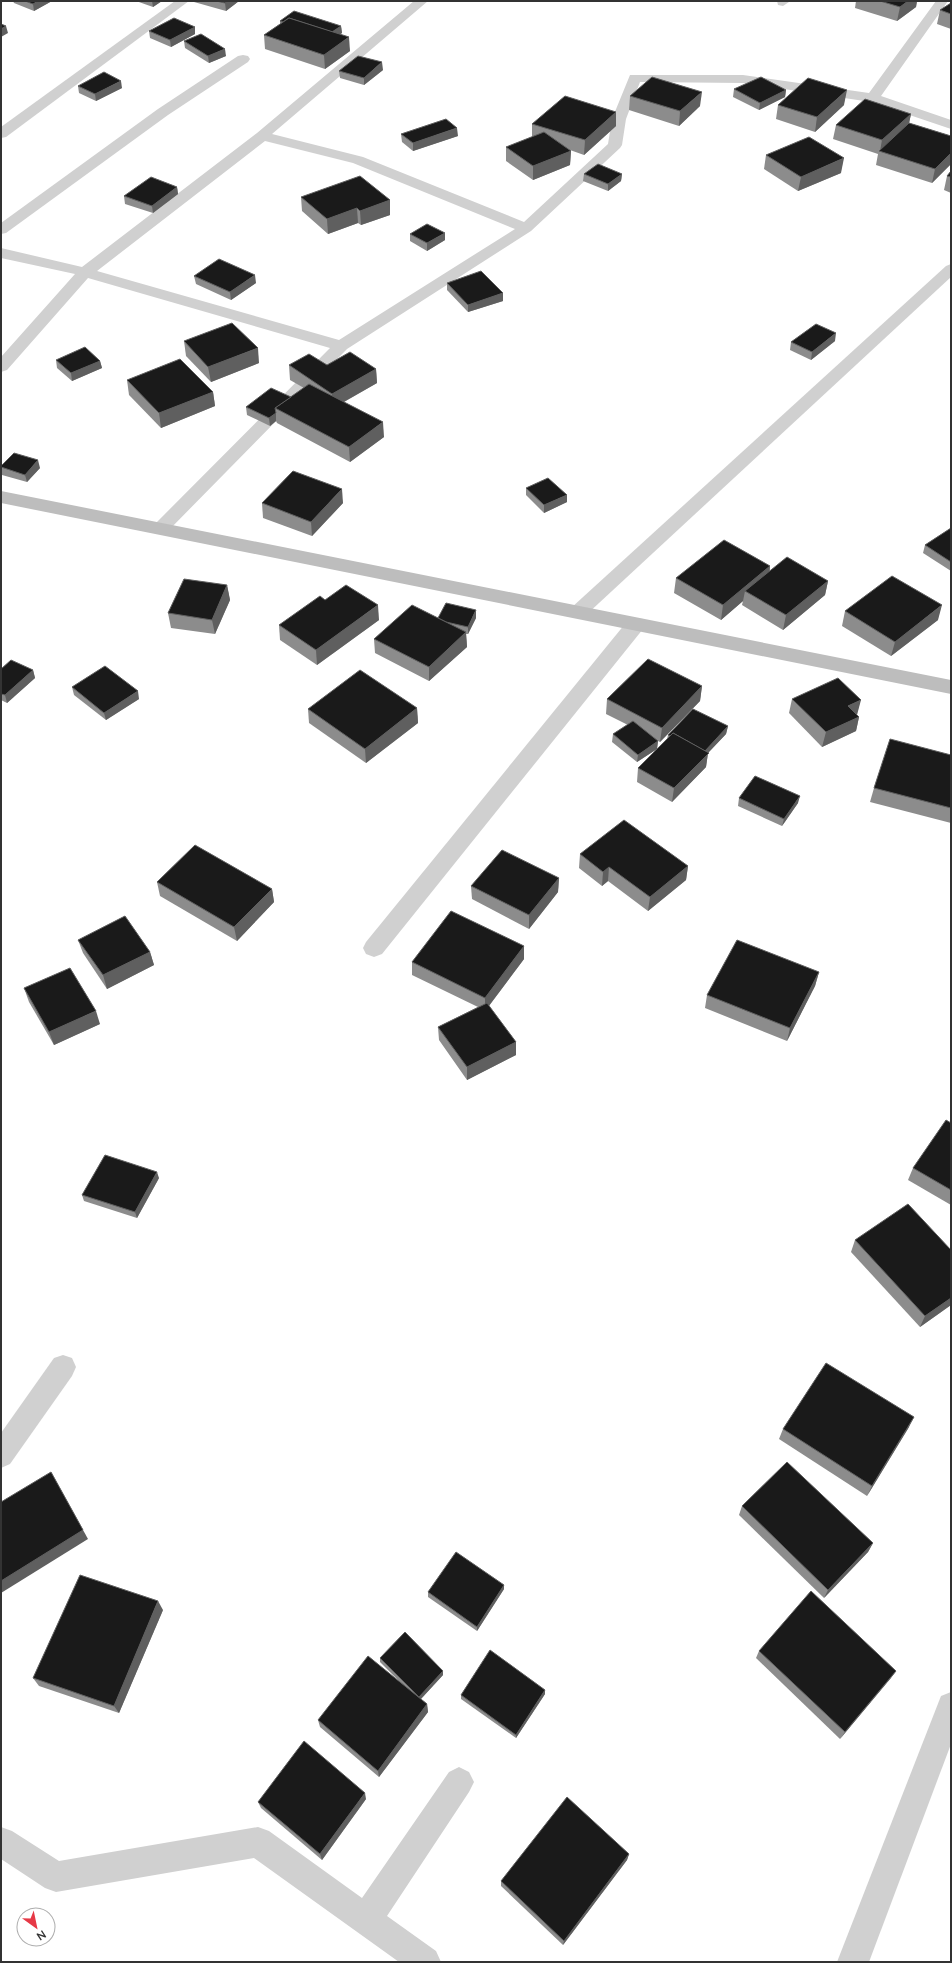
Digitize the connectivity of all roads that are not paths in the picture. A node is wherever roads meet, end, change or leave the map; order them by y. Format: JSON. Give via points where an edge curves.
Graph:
{"nodes":[{"id":1,"x":183,"y":1,"type":"edge"},
{"id":2,"x":422,"y":1,"type":"edge"},
{"id":3,"x":942,"y":1,"type":"edge"},
{"id":4,"x":242,"y":59,"type":"dead end"},
{"id":5,"x":873,"y":98,"type":"junction"},
{"id":6,"x":951,"y":125,"type":"edge"},
{"id":7,"x":1,"y":134,"type":"edge"},
{"id":8,"x":262,"y":136,"type":"junction"},
{"id":9,"x":526,"y":228,"type":"junction"},
{"id":10,"x":1,"y":230,"type":"edge"},
{"id":11,"x":1,"y":253,"type":"edge"},
{"id":12,"x":951,"y":269,"type":"edge"},
{"id":13,"x":85,"y":272,"type":"junction"},
{"id":14,"x":342,"y":346,"type":"junction"},
{"id":15,"x":1,"y":367,"type":"edge"},
{"id":16,"x":1,"y":497,"type":"edge"},
{"id":17,"x":161,"y":528,"type":"junction"},
{"id":18,"x":578,"y":612,"type":"junction"},
{"id":19,"x":636,"y":624,"type":"junction"},
{"id":20,"x":951,"y":686,"type":"edge"},
{"id":21,"x":374,"y":948,"type":"dead end"},
{"id":22,"x":63,"y":1367,"type":"dead end"},
{"id":23,"x":1,"y":1455,"type":"edge"},
{"id":24,"x":951,"y":1706,"type":"edge"},
{"id":25,"x":459,"y":1782,"type":"dead end"},
{"id":26,"x":1,"y":1842,"type":"edge"},
{"id":27,"x":366,"y":1920,"type":"junction"},
{"id":28,"x":425,"y":1962,"type":"edge"},
{"id":29,"x":853,"y":1962,"type":"edge"}],
"edges":[{"from":1,"to":7,"type":"street"},
{"from":2,"to":8,"type":"street"},
{"from":3,"to":5,"type":"street"},
{"from":4,"to":10,"type":"street","via":[[163,112]]},
{"from":5,"to":6,"type":"street"},
{"from":5,"to":9,"type":"street","via":[[743,78],[635,78],[619,119],[615,145]]},
{"from":8,"to":9,"type":"street","via":[[358,160]]},
{"from":8,"to":13,"type":"street"},
{"from":9,"to":14,"type":"street"},
{"from":11,"to":13,"type":"street"},
{"from":12,"to":18,"type":"street"},
{"from":13,"to":14,"type":"street"},
{"from":13,"to":15,"type":"street"},
{"from":14,"to":17,"type":"street"},
{"from":16,"to":17,"type":"main road"},
{"from":17,"to":18,"type":"main road"},
{"from":18,"to":19,"type":"main road"},
{"from":19,"to":20,"type":"main road"},
{"from":19,"to":21,"type":"street"},
{"from":22,"to":23,"type":"street"},
{"from":24,"to":29,"type":"street"},
{"from":25,"to":27,"type":"street"},
{"from":26,"to":27,"type":"street","via":[[56,1877],[258,1842]]},
{"from":27,"to":28,"type":"street"}]}
